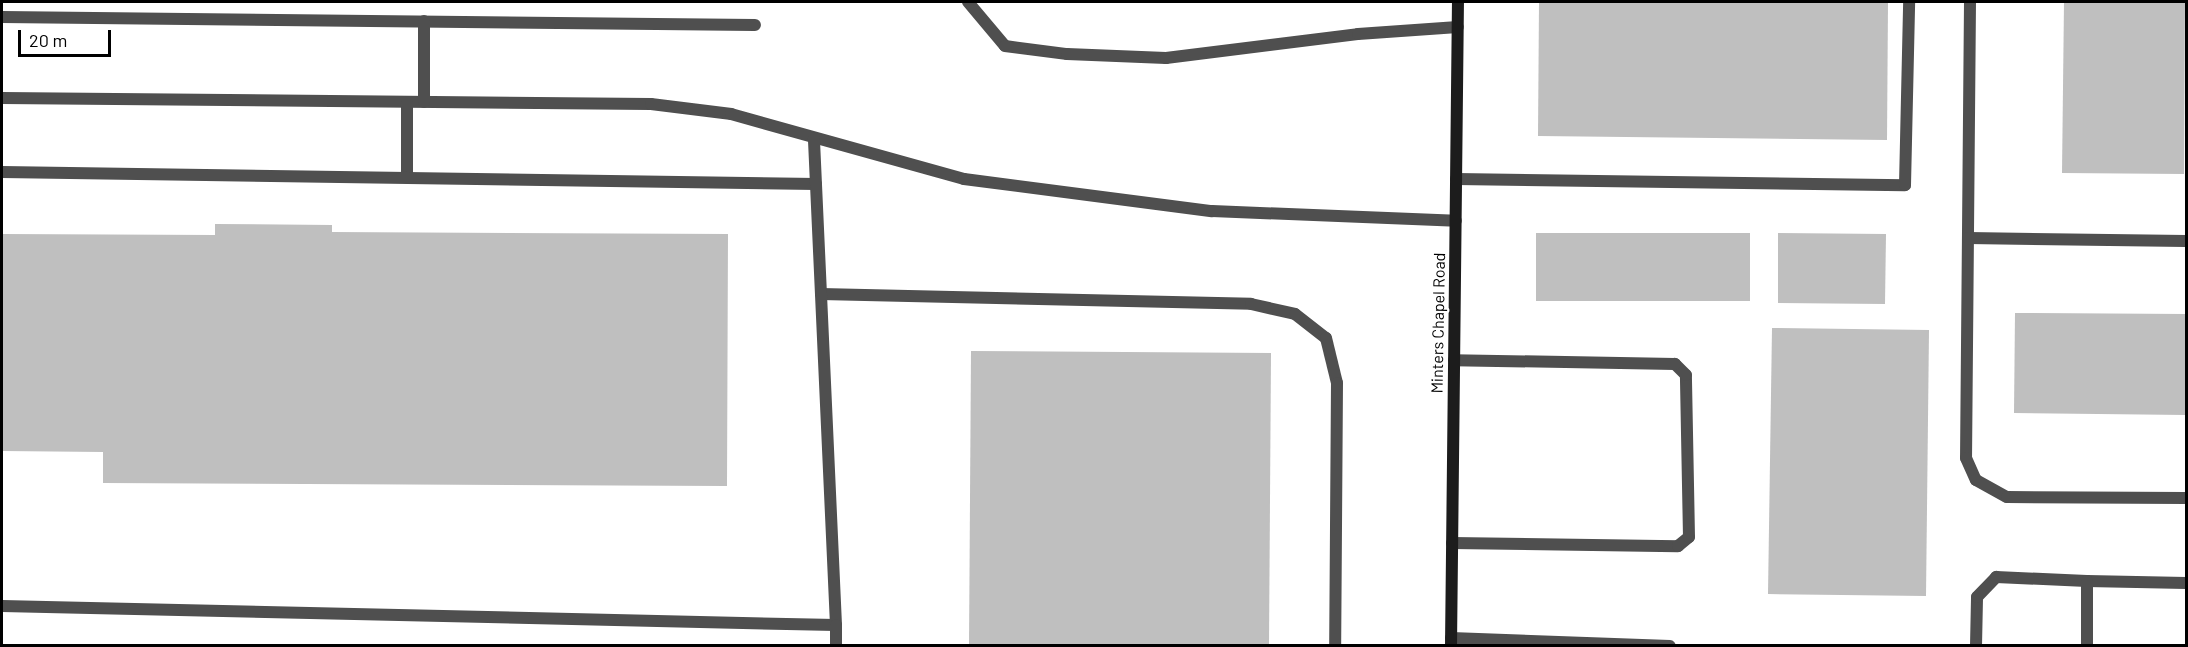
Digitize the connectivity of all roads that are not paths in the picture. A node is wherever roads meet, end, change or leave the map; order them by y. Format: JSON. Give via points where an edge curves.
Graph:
{"nodes":[{"id":1,"x":968,"y":2,"type":"edge"},
{"id":2,"x":1458,"y":2,"type":"edge"},
{"id":3,"x":1909,"y":2,"type":"edge"},
{"id":4,"x":1970,"y":2,"type":"edge"},
{"id":5,"x":2,"y":16,"type":"edge"},
{"id":6,"x":424,"y":21,"type":"junction"},
{"id":7,"x":755,"y":25,"type":"dead end"},
{"id":8,"x":1458,"y":27,"type":"junction"},
{"id":9,"x":2,"y":98,"type":"edge"},
{"id":10,"x":407,"y":102,"type":"junction"},
{"id":11,"x":424,"y":102,"type":"junction"},
{"id":12,"x":814,"y":138,"type":"junction"},
{"id":13,"x":2,"y":172,"type":"edge"},
{"id":14,"x":407,"y":177,"type":"junction"},
{"id":15,"x":1456,"y":179,"type":"junction"},
{"id":16,"x":816,"y":184,"type":"junction"},
{"id":17,"x":1456,"y":221,"type":"junction"},
{"id":18,"x":1968,"y":238,"type":"junction"},
{"id":19,"x":2187,"y":241,"type":"edge"},
{"id":20,"x":821,"y":294,"type":"junction"},
{"id":21,"x":1454,"y":360,"type":"junction"},
{"id":22,"x":2187,"y":498,"type":"edge"},
{"id":23,"x":1452,"y":543,"type":"junction"},
{"id":24,"x":2087,"y":581,"type":"junction"},
{"id":25,"x":2187,"y":583,"type":"edge"},
{"id":26,"x":2,"y":606,"type":"edge"},
{"id":27,"x":837,"y":625,"type":"junction"},
{"id":28,"x":1451,"y":642,"type":"edge"},
{"id":29,"x":836,"y":645,"type":"edge"},
{"id":30,"x":1335,"y":645,"type":"edge"},
{"id":31,"x":1670,"y":645,"type":"edge"},
{"id":32,"x":1976,"y":645,"type":"edge"},
{"id":33,"x":2087,"y":645,"type":"edge"}],
"edges":[{"from":1,"to":8,"type":"lane","via":[[1005,46],[1067,54],[1166,58],[1358,34]]},
{"from":2,"to":8,"type":"street","name":"Minters Chapel Road"},
{"from":3,"to":15,"type":"lane","via":[[1905,184]]},
{"from":4,"to":18,"type":"lane"},
{"from":5,"to":6,"type":"lane"},
{"from":6,"to":7,"type":"lane"},
{"from":6,"to":11,"type":"lane"},
{"from":8,"to":15,"type":"street","name":"Minters Chapel Road"},
{"from":9,"to":10,"type":"lane"},
{"from":10,"to":11,"type":"lane"},
{"from":10,"to":14,"type":"lane"},
{"from":11,"to":12,"type":"lane","via":[[651,105],[731,114]]},
{"from":12,"to":16,"type":"lane"},
{"from":12,"to":17,"type":"lane","via":[[964,179],[1188,208]]},
{"from":13,"to":14,"type":"lane"},
{"from":14,"to":16,"type":"lane"},
{"from":15,"to":17,"type":"street","name":"Minters Chapel Road"},
{"from":16,"to":20,"type":"lane"},
{"from":17,"to":21,"type":"street","name":"Minters Chapel Road"},
{"from":18,"to":19,"type":"lane"},
{"from":18,"to":22,"type":"lane","via":[[1966,458],[1976,480],[2007,497]]},
{"from":20,"to":27,"type":"lane"},
{"from":20,"to":30,"type":"lane","via":[[1251,304],[1295,314],[1326,338],[1337,383]]},
{"from":21,"to":23,"type":"street","name":"Minters Chapel Road"},
{"from":21,"to":23,"type":"lane","via":[[1675,364],[1686,375],[1689,537],[1678,546]]},
{"from":23,"to":28,"type":"street","name":"Minters Chapel Road"},
{"from":24,"to":25,"type":"lane"},
{"from":24,"to":32,"type":"lane","via":[[1996,577],[1977,597]]},
{"from":24,"to":33,"type":"lane"},
{"from":26,"to":27,"type":"lane"},
{"from":27,"to":29,"type":"lane"},
{"from":28,"to":31,"type":"lane"}]}
